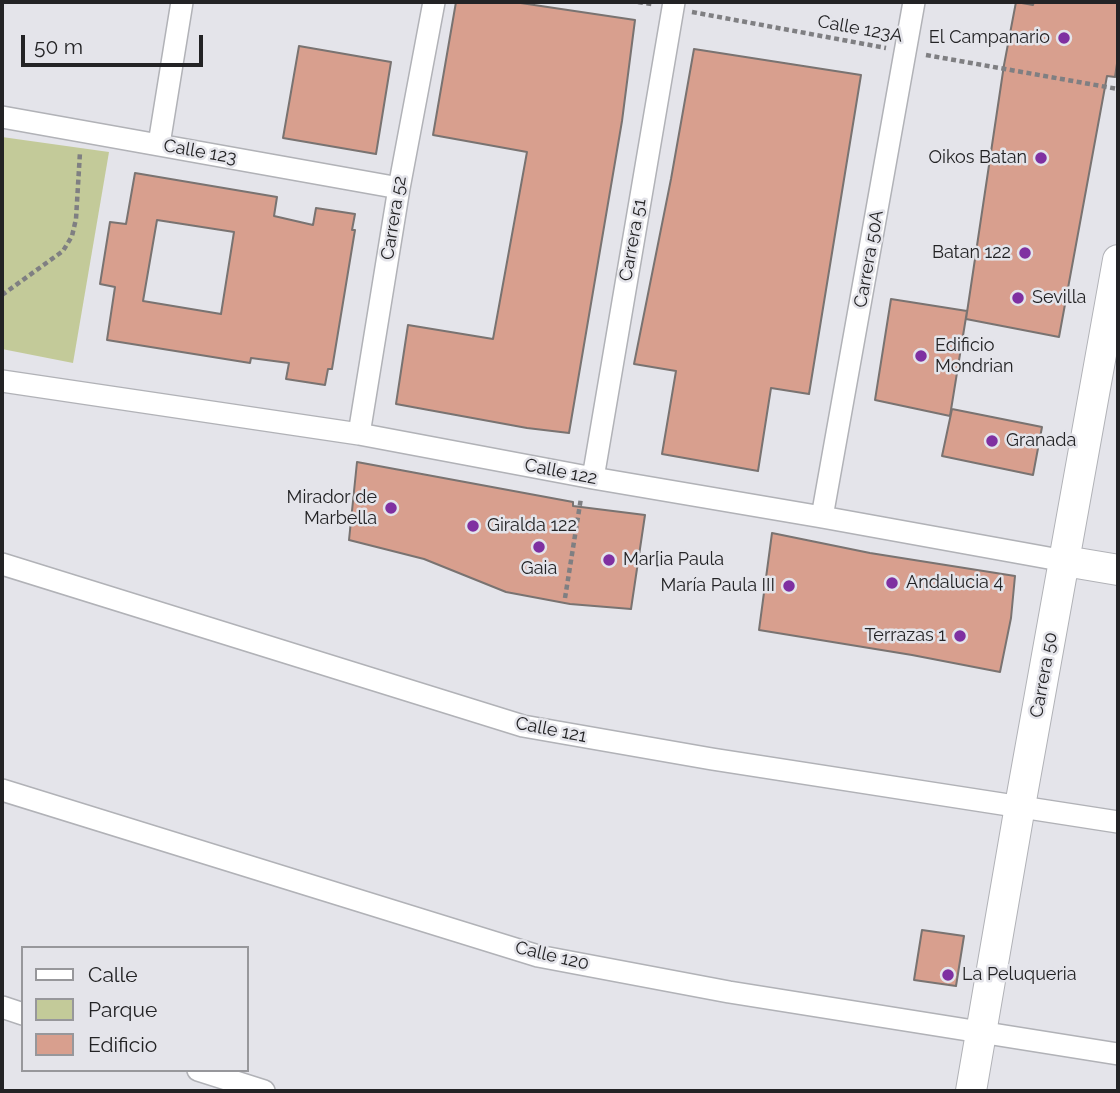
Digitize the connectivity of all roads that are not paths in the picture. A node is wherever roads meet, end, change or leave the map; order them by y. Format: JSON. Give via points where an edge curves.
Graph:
{"nodes":[{"id":1,"x":182,"y":2,"type":"edge"},
{"id":2,"x":434,"y":2,"type":"edge"},
{"id":3,"x":914,"y":2,"type":"edge"},
{"id":4,"x":673,"y":5,"type":"edge"},
{"id":5,"x":2,"y":117,"type":"edge"},
{"id":6,"x":159,"y":144,"type":"junction"},
{"id":7,"x":399,"y":188,"type":"junction"},
{"id":8,"x":1118,"y":260,"type":"edge"},
{"id":9,"x":2,"y":381,"type":"edge"},
{"id":10,"x":359,"y":434,"type":"junction"},
{"id":11,"x":589,"y":477,"type":"junction"},
{"id":12,"x":822,"y":517,"type":"junction"},
{"id":13,"x":1065,"y":561,"type":"junction"},
{"id":14,"x":2,"y":564,"type":"edge"},
{"id":15,"x":1118,"y":570,"type":"edge"},
{"id":16,"x":2,"y":790,"type":"edge"},
{"id":17,"x":1020,"y":806,"type":"junction"},
{"id":18,"x":1118,"y":822,"type":"edge"},
{"id":19,"x":2,"y":1007,"type":"edge"},
{"id":20,"x":21,"y":1013,"type":"edge"},
{"id":21,"x":981,"y":1033,"type":"junction"},
{"id":22,"x":1118,"y":1054,"type":"edge"},
{"id":23,"x":204,"y":1072,"type":"edge"},
{"id":24,"x":264,"y":1091,"type":"edge"},
{"id":25,"x":971,"y":1091,"type":"edge"}],
"edges":[{"from":1,"to":6,"type":"street"},
{"from":2,"to":7,"type":"street","name":"Carrera 52"},
{"from":3,"to":12,"type":"street","name":"Carrera 50A"},
{"from":4,"to":11,"type":"street","name":"Carrera 51"},
{"from":5,"to":6,"type":"street","name":"Calle 123"},
{"from":6,"to":7,"type":"street","name":"Calle 123"},
{"from":7,"to":10,"type":"street","name":"Carrera 52"},
{"from":8,"to":13,"type":"street","name":"Carrera 50"},
{"from":9,"to":10,"type":"street","name":"Calle 122"},
{"from":10,"to":11,"type":"street","name":"Calle 122"},
{"from":11,"to":12,"type":"street","name":"Calle 122"},
{"from":12,"to":13,"type":"street","name":"Calle 122"},
{"from":13,"to":15,"type":"street","name":"Calle 122"},
{"from":13,"to":17,"type":"street","name":"Carrera 50"},
{"from":14,"to":17,"type":"street","name":"Calle 121","via":[[523,726]]},
{"from":16,"to":21,"type":"street","name":"Calle 120","via":[[538,956]]},
{"from":17,"to":18,"type":"street","name":"Calle 121"},
{"from":17,"to":21,"type":"street","name":"Carrera 50"},
{"from":19,"to":20,"type":"street"},
{"from":21,"to":22,"type":"street","name":"Calle 120"},
{"from":21,"to":25,"type":"street","name":"Carrera 50"},
{"from":23,"to":24,"type":"street"}]}
